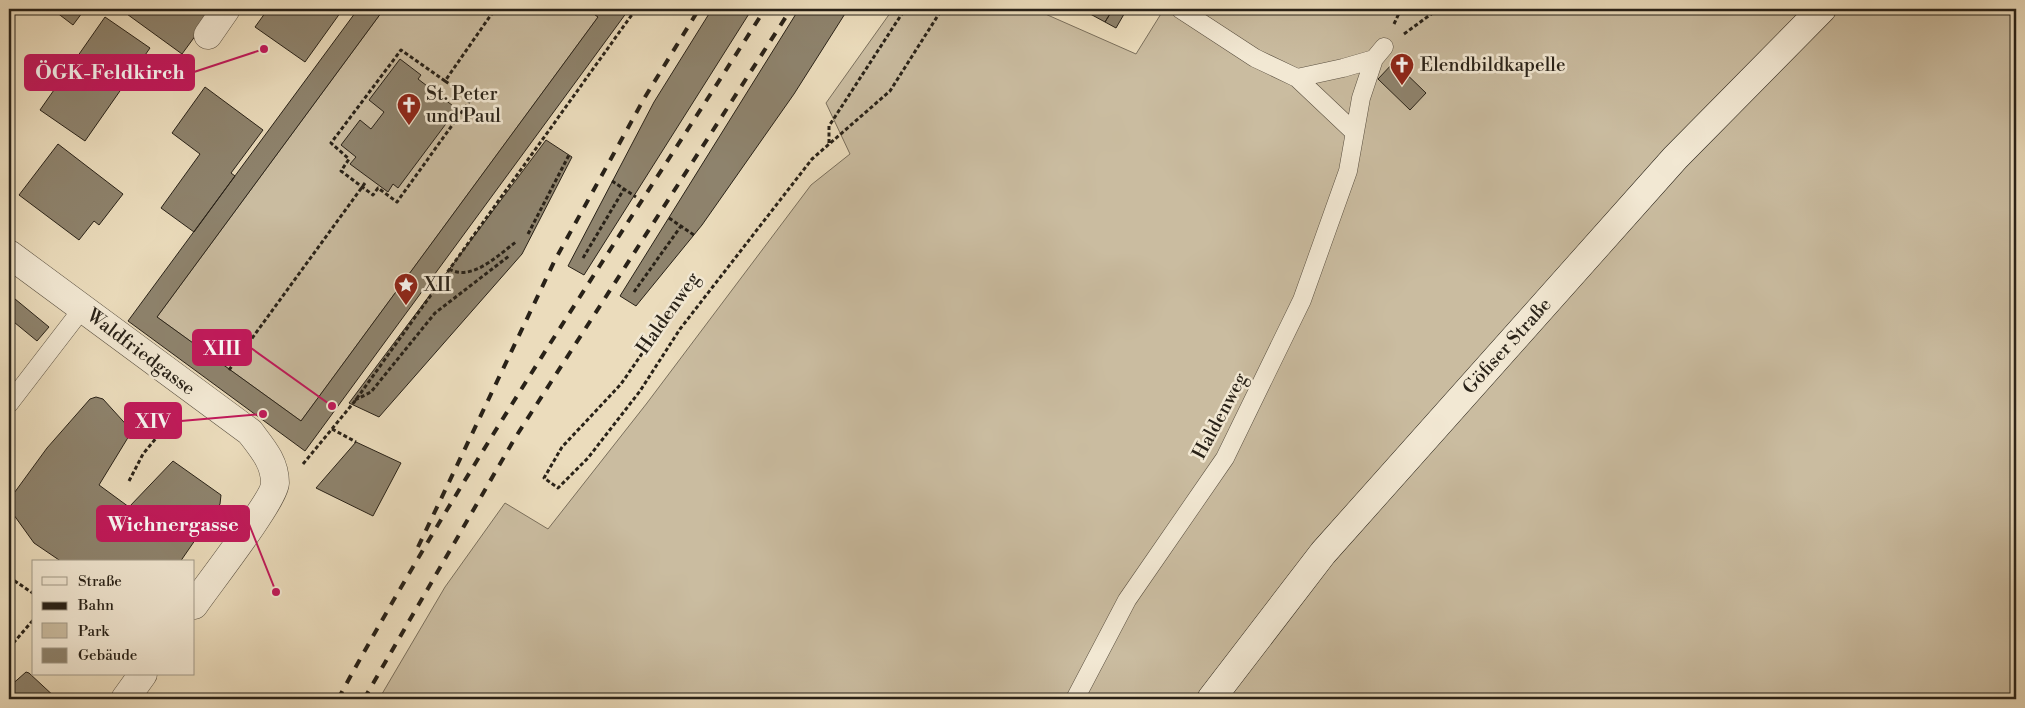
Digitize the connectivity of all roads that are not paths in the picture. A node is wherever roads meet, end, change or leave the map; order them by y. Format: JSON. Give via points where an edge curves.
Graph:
{"nodes":[{"id":1,"x":226,"y":9,"type":"edge"},
{"id":2,"x":1180,"y":9,"type":"edge"},
{"id":3,"x":1822,"y":9,"type":"edge"},
{"id":4,"x":208,"y":35,"type":"dead end"},
{"id":5,"x":1297,"y":78,"type":"junction"},
{"id":6,"x":1354,"y":131,"type":"junction"},
{"id":7,"x":9,"y":254,"type":"edge"},
{"id":8,"x":82,"y":308,"type":"junction"},
{"id":9,"x":9,"y":404,"type":"edge"},
{"id":10,"x":195,"y":604,"type":"edge"},
{"id":11,"x":142,"y":676,"type":"edge"},
{"id":12,"x":125,"y":699,"type":"edge"},
{"id":13,"x":1075,"y":699,"type":"edge"},
{"id":14,"x":1211,"y":699,"type":"edge"}],
"edges":[{"from":1,"to":4,"type":"main road"},
{"from":2,"to":5,"type":"lane","via":[[1255,58]]},
{"from":3,"to":14,"type":"main road","name":"Göfiser Straße","via":[[1675,158],[1323,553]]},
{"from":5,"to":6,"type":"lane"},
{"from":5,"to":6,"type":"lane","name":"Haldenweg","via":[[1343,68],[1379,53],[1361,98]]},
{"from":6,"to":13,"type":"lane","name":"Haldenweg","via":[[1348,171],[1302,300],[1225,458],[1127,600]]},
{"from":7,"to":8,"type":"main road","name":"Waldfriedgasse"},
{"from":8,"to":9,"type":"lane"},
{"from":8,"to":10,"type":"main road","name":"Waldfriedgasse","via":[[250,432],[271,459],[276,484],[265,506]]},
{"from":11,"to":12,"type":"main road"}]}
